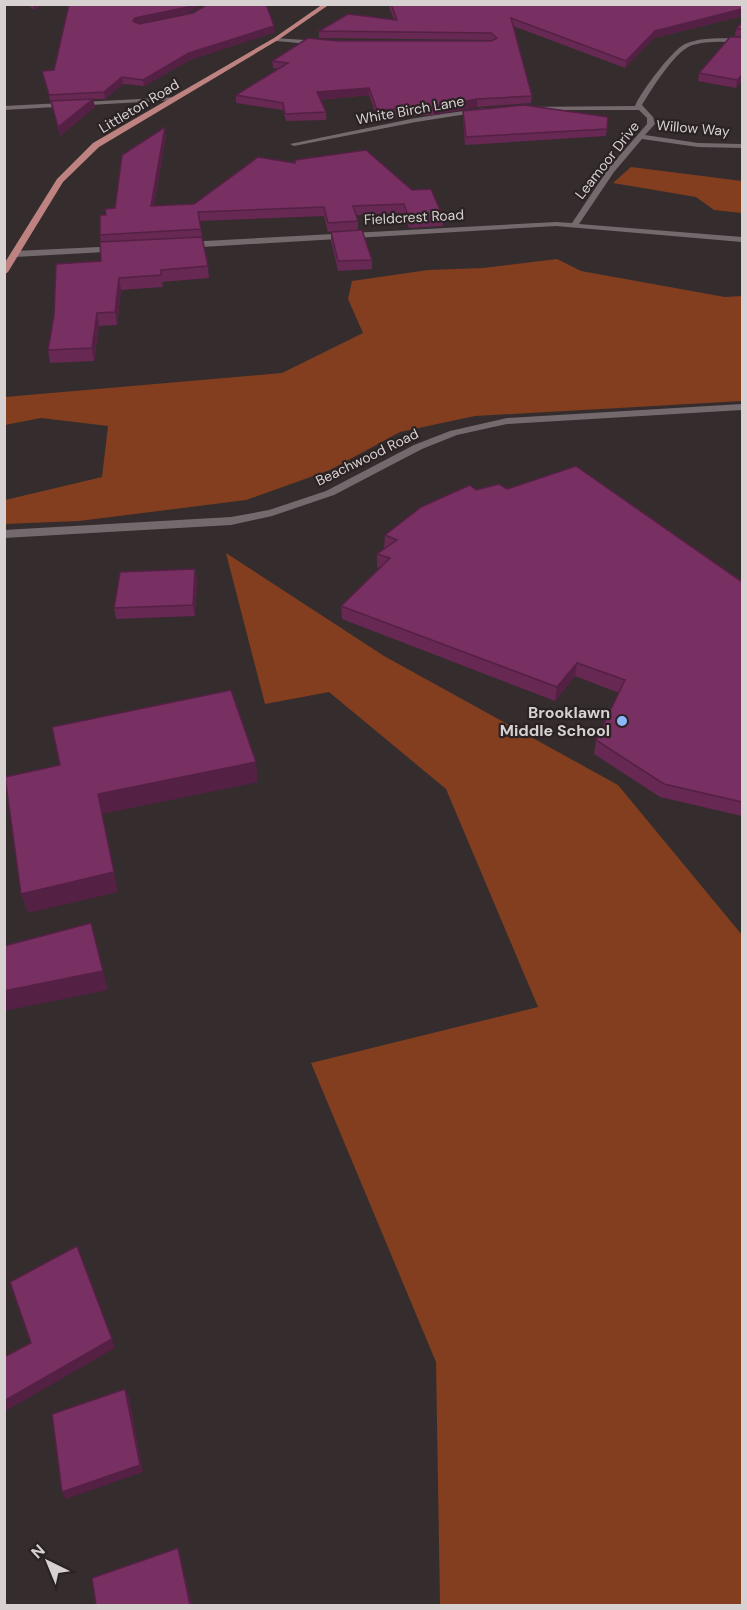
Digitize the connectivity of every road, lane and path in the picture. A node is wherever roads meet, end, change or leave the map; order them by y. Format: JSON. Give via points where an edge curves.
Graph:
{"nodes":[{"id":1,"x":328,"y":4,"type":"edge"},
{"id":2,"x":276,"y":39,"type":"junction"},
{"id":3,"x":742,"y":40,"type":"edge"},
{"id":4,"x":328,"y":44,"type":"edge"},
{"id":5,"x":176,"y":98,"type":"junction"},
{"id":6,"x":4,"y":108,"type":"edge"},
{"id":7,"x":507,"y":108,"type":"edge"},
{"id":8,"x":640,"y":108,"type":"junction"},
{"id":9,"x":497,"y":109,"type":"edge"},
{"id":10,"x":642,"y":137,"type":"junction"},
{"id":11,"x":294,"y":144,"type":"dead end"},
{"id":12,"x":742,"y":146,"type":"edge"},
{"id":13,"x":575,"y":224,"type":"junction"},
{"id":14,"x":742,"y":240,"type":"edge"},
{"id":15,"x":177,"y":245,"type":"edge"},
{"id":16,"x":130,"y":248,"type":"edge"},
{"id":17,"x":15,"y":254,"type":"junction"},
{"id":18,"x":4,"y":272,"type":"edge"},
{"id":19,"x":742,"y":407,"type":"edge"},
{"id":20,"x":4,"y":534,"type":"edge"}],
"edges":[{"from":1,"to":2,"type":"main road","name":"Littleton Road"},
{"from":2,"to":4,"type":"street"},
{"from":2,"to":5,"type":"main road","name":"Littleton Road"},
{"from":3,"to":8,"type":"street","name":"Leamoor Drive","via":[[701,41],[685,46],[657,76],[638,105]]},
{"from":5,"to":6,"type":"street"},
{"from":5,"to":17,"type":"main road","name":"Littleton Road","via":[[96,145],[77,162],[60,181]]},
{"from":7,"to":8,"type":"street"},
{"from":8,"to":10,"type":"street","name":"Leamoor Drive","via":[[650,117],[651,124]]},
{"from":9,"to":11,"type":"street","name":"White Birch Lane"},
{"from":10,"to":12,"type":"street","name":"Willow Way"},
{"from":10,"to":13,"type":"street","name":"Leamoor Drive","via":[[611,171]]},
{"from":13,"to":14,"type":"street","name":"Fieldcrest Road"},
{"from":13,"to":15,"type":"street","name":"Fieldcrest Road"},
{"from":16,"to":17,"type":"street"},
{"from":17,"to":18,"type":"main road","name":"Littleton Road"},
{"from":19,"to":20,"type":"street","name":"Beachwood Road","via":[[507,421],[418,447],[322,496],[272,513],[222,521]]}]}
